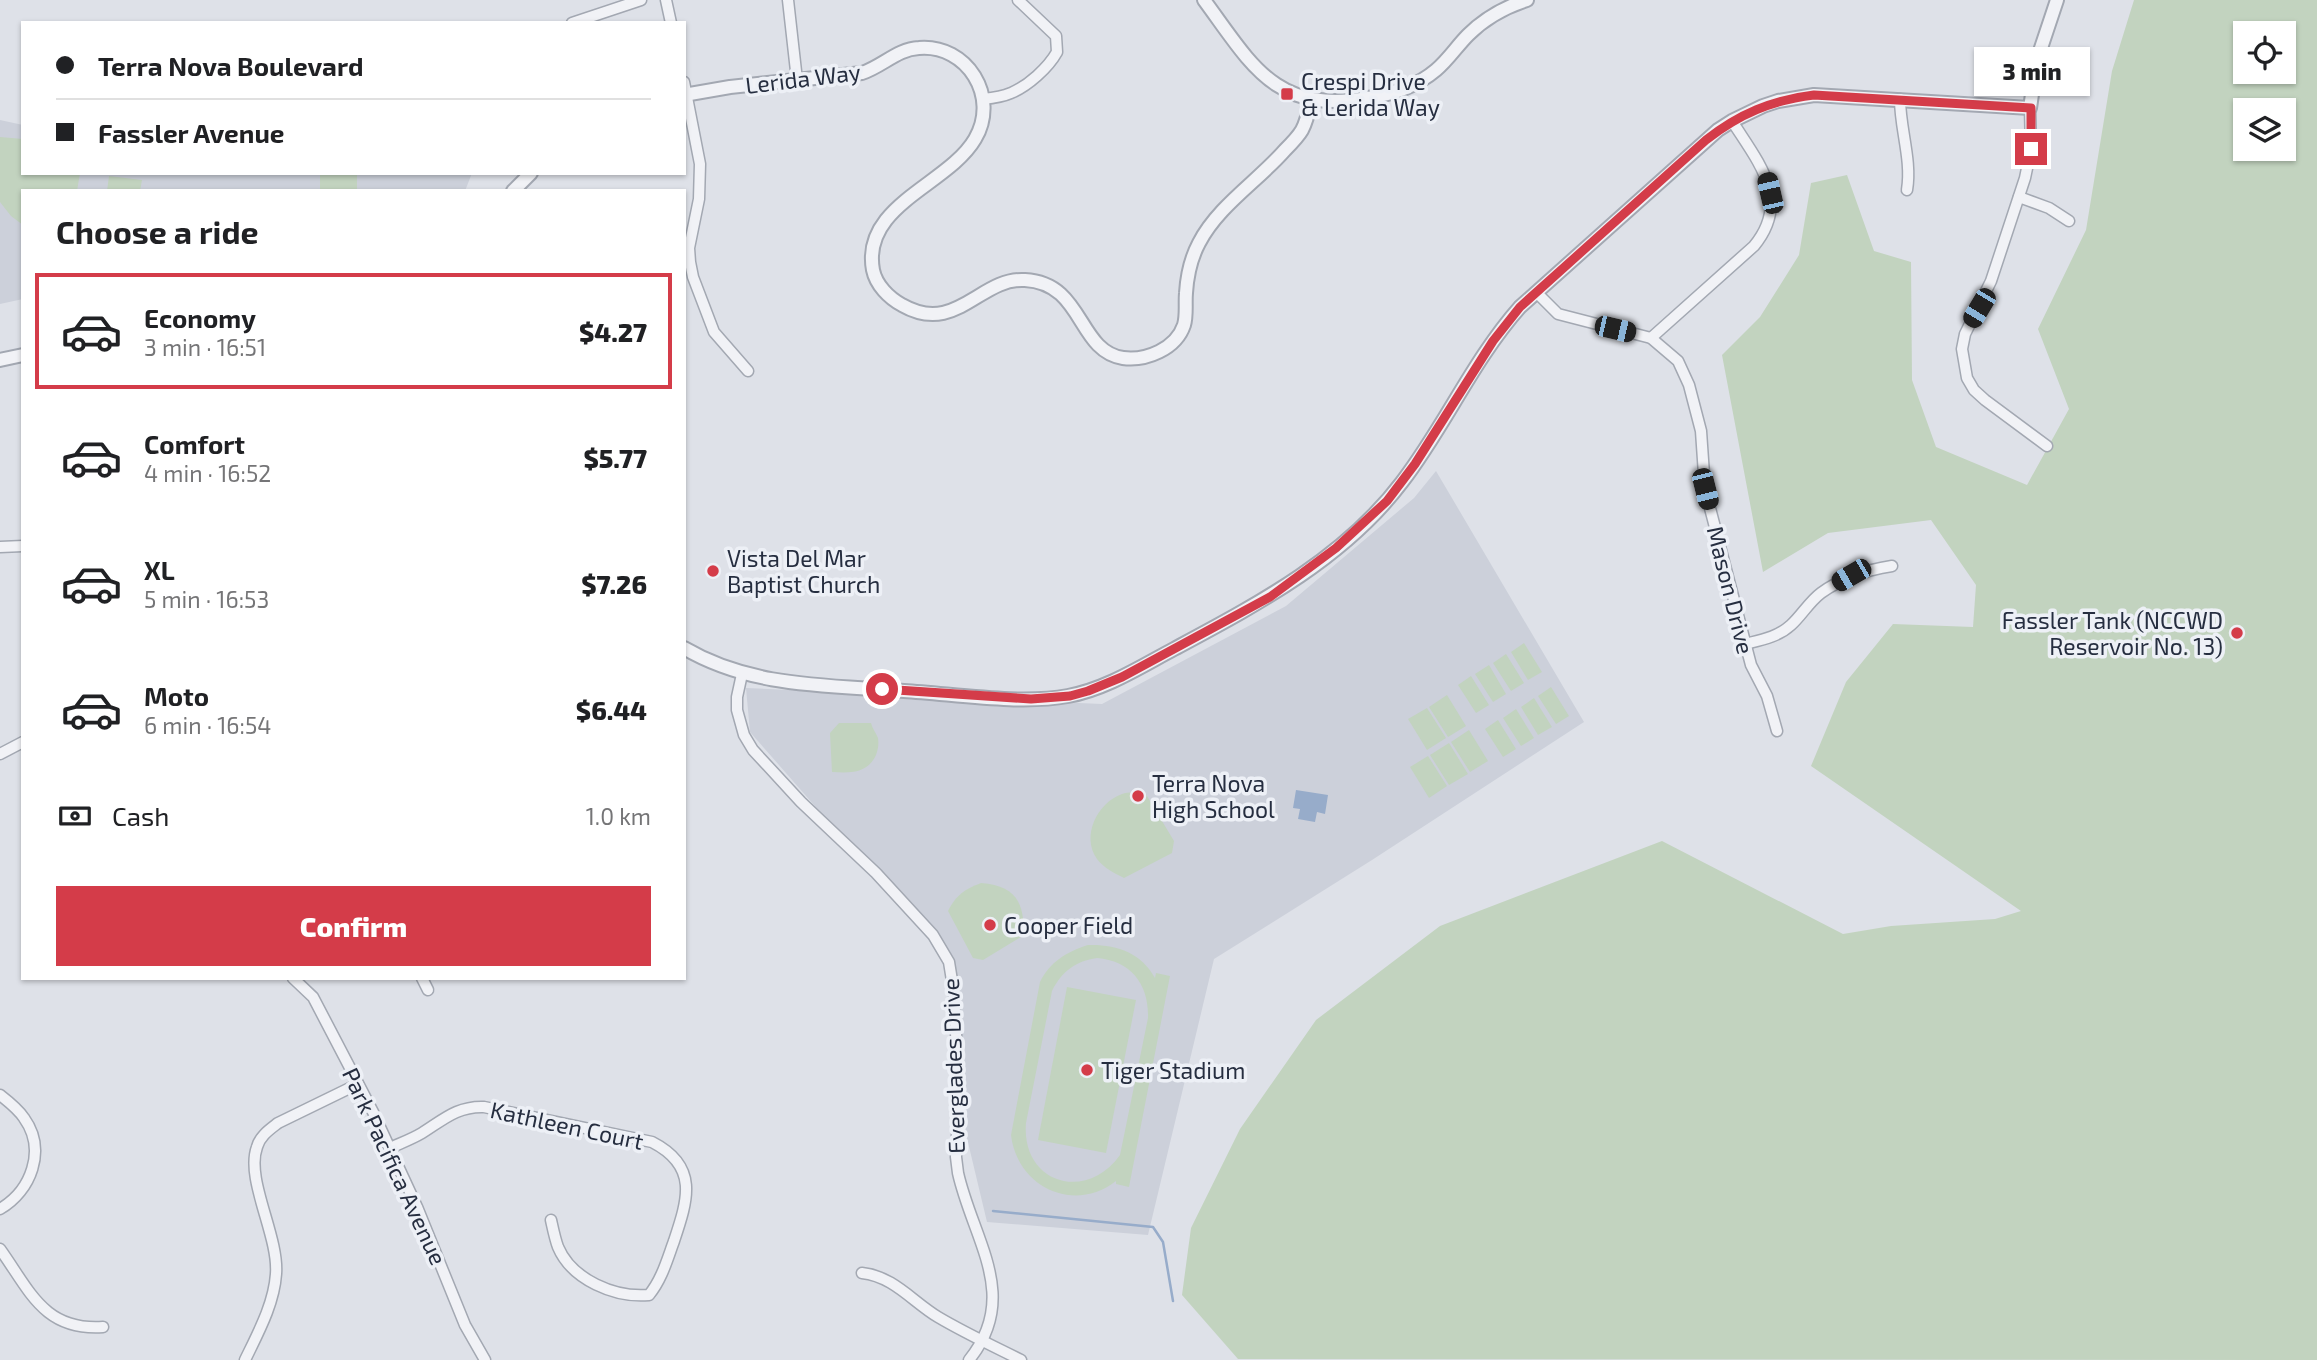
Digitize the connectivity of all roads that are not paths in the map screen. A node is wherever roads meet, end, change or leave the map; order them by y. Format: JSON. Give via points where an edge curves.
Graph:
{"nodes":[{"id":1,"x":641,"y":0,"type":"edge"},
{"id":2,"x":666,"y":0,"type":"edge"},
{"id":3,"x":788,"y":0,"type":"edge"},
{"id":4,"x":1018,"y":0,"type":"edge"},
{"id":5,"x":1203,"y":0,"type":"edge"},
{"id":6,"x":1528,"y":0,"type":"edge"},
{"id":7,"x":2057,"y":0,"type":"edge"},
{"id":8,"x":578,"y":21,"type":"edge"},
{"id":9,"x":671,"y":21,"type":"edge"},
{"id":10,"x":797,"y":80,"type":"junction"},
{"id":11,"x":686,"y":90,"type":"edge"},
{"id":12,"x":686,"y":94,"type":"edge"},
{"id":13,"x":983,"y":99,"type":"junction"},
{"id":14,"x":1900,"y":99,"type":"junction"},
{"id":15,"x":1311,"y":100,"type":"junction"},
{"id":16,"x":2031,"y":108,"type":"junction"},
{"id":17,"x":1732,"y":121,"type":"junction"},
{"id":18,"x":529,"y":175,"type":"edge"},
{"id":19,"x":515,"y":189,"type":"edge"},
{"id":20,"x":1907,"y":190,"type":"dead end"},
{"id":21,"x":2019,"y":197,"type":"junction"},
{"id":22,"x":2068,"y":221,"type":"dead end"},
{"id":23,"x":1536,"y":292,"type":"junction"},
{"id":24,"x":1651,"y":338,"type":"junction"},
{"id":25,"x":21,"y":355,"type":"edge"},
{"id":26,"x":0,"y":360,"type":"edge"},
{"id":27,"x":748,"y":371,"type":"dead end"},
{"id":28,"x":2048,"y":446,"type":"dead end"},
{"id":29,"x":21,"y":546,"type":"edge"},
{"id":30,"x":0,"y":547,"type":"edge"},
{"id":31,"x":1892,"y":566,"type":"dead end"},
{"id":32,"x":1745,"y":644,"type":"junction"},
{"id":33,"x":686,"y":649,"type":"edge"},
{"id":34,"x":742,"y":674,"type":"junction"},
{"id":35,"x":1777,"y":731,"type":"dead end"},
{"id":36,"x":21,"y":743,"type":"edge"},
{"id":37,"x":0,"y":754,"type":"edge"},
{"id":38,"x":295,"y":980,"type":"edge"},
{"id":39,"x":423,"y":980,"type":"edge"},
{"id":40,"x":428,"y":990,"type":"dead end"},
{"id":41,"x":358,"y":1084,"type":"junction"},
{"id":42,"x":0,"y":1095,"type":"edge"},
{"id":43,"x":390,"y":1148,"type":"junction"},
{"id":44,"x":0,"y":1209,"type":"edge"},
{"id":45,"x":551,"y":1220,"type":"dead end"},
{"id":46,"x":0,"y":1249,"type":"edge"},
{"id":47,"x":862,"y":1273,"type":"dead end"},
{"id":48,"x":103,"y":1327,"type":"dead end"},
{"id":49,"x":982,"y":1341,"type":"junction"},
{"id":50,"x":246,"y":1360,"type":"edge"},
{"id":51,"x":485,"y":1360,"type":"edge"},
{"id":52,"x":969,"y":1360,"type":"edge"},
{"id":53,"x":1021,"y":1360,"type":"edge"}],
"edges":[{"from":1,"to":8,"type":"street"},
{"from":2,"to":9,"type":"street"},
{"from":3,"to":10,"type":"street"},
{"from":4,"to":13,"type":"street","via":[[1056,36],[1058,52],[1018,89]]},
{"from":5,"to":15,"type":"street","via":[[1258,72],[1281,89]]},
{"from":6,"to":15,"type":"street","via":[[1481,24],[1437,70],[1410,87],[1362,99]]},
{"from":7,"to":16,"type":"street","via":[[2037,60]]},
{"from":10,"to":11,"type":"street","name":"Lerida Way"},
{"from":10,"to":13,"type":"street","name":"Lerida Way","via":[[862,73],[901,51],[933,48],[965,62]]},
{"from":12,"to":27,"type":"street","via":[[698,146],[700,182],[691,232],[693,277],[714,332]]},
{"from":13,"to":15,"type":"street","via":[[981,124],[969,148],[895,210],[876,234],[874,275],[902,305],[938,314],[962,307],[1009,281],[1048,285],[1069,302],[1103,350],[1133,359],[1154,354],[1180,334],[1186,283],[1198,245],[1211,223],[1301,132]]},
{"from":14,"to":16,"type":"street"},
{"from":14,"to":17,"type":"street","via":[[1795,97]]},
{"from":14,"to":20,"type":"street"},
{"from":16,"to":21,"type":"street","via":[[2031,149]]},
{"from":17,"to":23,"type":"street"},
{"from":17,"to":24,"type":"street","via":[[1767,177],[1769,223],[1754,246]]},
{"from":18,"to":19,"type":"street"},
{"from":21,"to":22,"type":"street"},
{"from":21,"to":28,"type":"street","via":[[1992,281],[1965,334],[1963,363],[1967,378],[1985,400]]},
{"from":23,"to":24,"type":"street","name":"Mason Drive","via":[[1566,318]]},
{"from":23,"to":34,"type":"street","via":[[1493,341],[1415,464],[1371,518],[1270,597],[1122,677],[1070,696],[1031,699],[799,683]]},
{"from":24,"to":32,"type":"street","name":"Mason Drive","via":[[1678,361],[1689,385],[1703,444],[1705,489]]},
{"from":25,"to":26,"type":"street"},
{"from":29,"to":30,"type":"street"},
{"from":31,"to":32,"type":"street","via":[[1851,575],[1814,599],[1779,634]]},
{"from":32,"to":35,"type":"street","name":"Mason Drive"},
{"from":33,"to":34,"type":"street"},
{"from":34,"to":49,"type":"street","name":"Everglades Drive","via":[[737,710],[753,750],[876,873],[933,935],[948,962],[959,1081],[958,1173],[990,1269],[994,1298]]},
{"from":36,"to":37,"type":"street"},
{"from":38,"to":41,"type":"street","name":"Park Pacifica Avenue","via":[[313,997]]},
{"from":39,"to":40,"type":"street"},
{"from":41,"to":43,"type":"street","name":"Park Pacifica Avenue"},
{"from":41,"to":50,"type":"street","via":[[267,1130],[256,1149],[255,1173],[277,1272],[269,1307]]},
{"from":42,"to":44,"type":"street","via":[[26,1120],[35,1160],[26,1184]]},
{"from":43,"to":45,"type":"street","name":"Kathleen Court","via":[[452,1113],[484,1107],[652,1142],[673,1155],[685,1177],[682,1216],[659,1283],[649,1295],[611,1289],[573,1270],[557,1245]]},
{"from":43,"to":51,"type":"street","name":"Park Pacifica Avenue","via":[[465,1325]]},
{"from":46,"to":48,"type":"street","via":[[55,1318],[78,1327]]},
{"from":47,"to":49,"type":"street","via":[[890,1281],[927,1310]]},
{"from":49,"to":52,"type":"street","name":"Everglades Drive"},
{"from":49,"to":53,"type":"street"}]}
